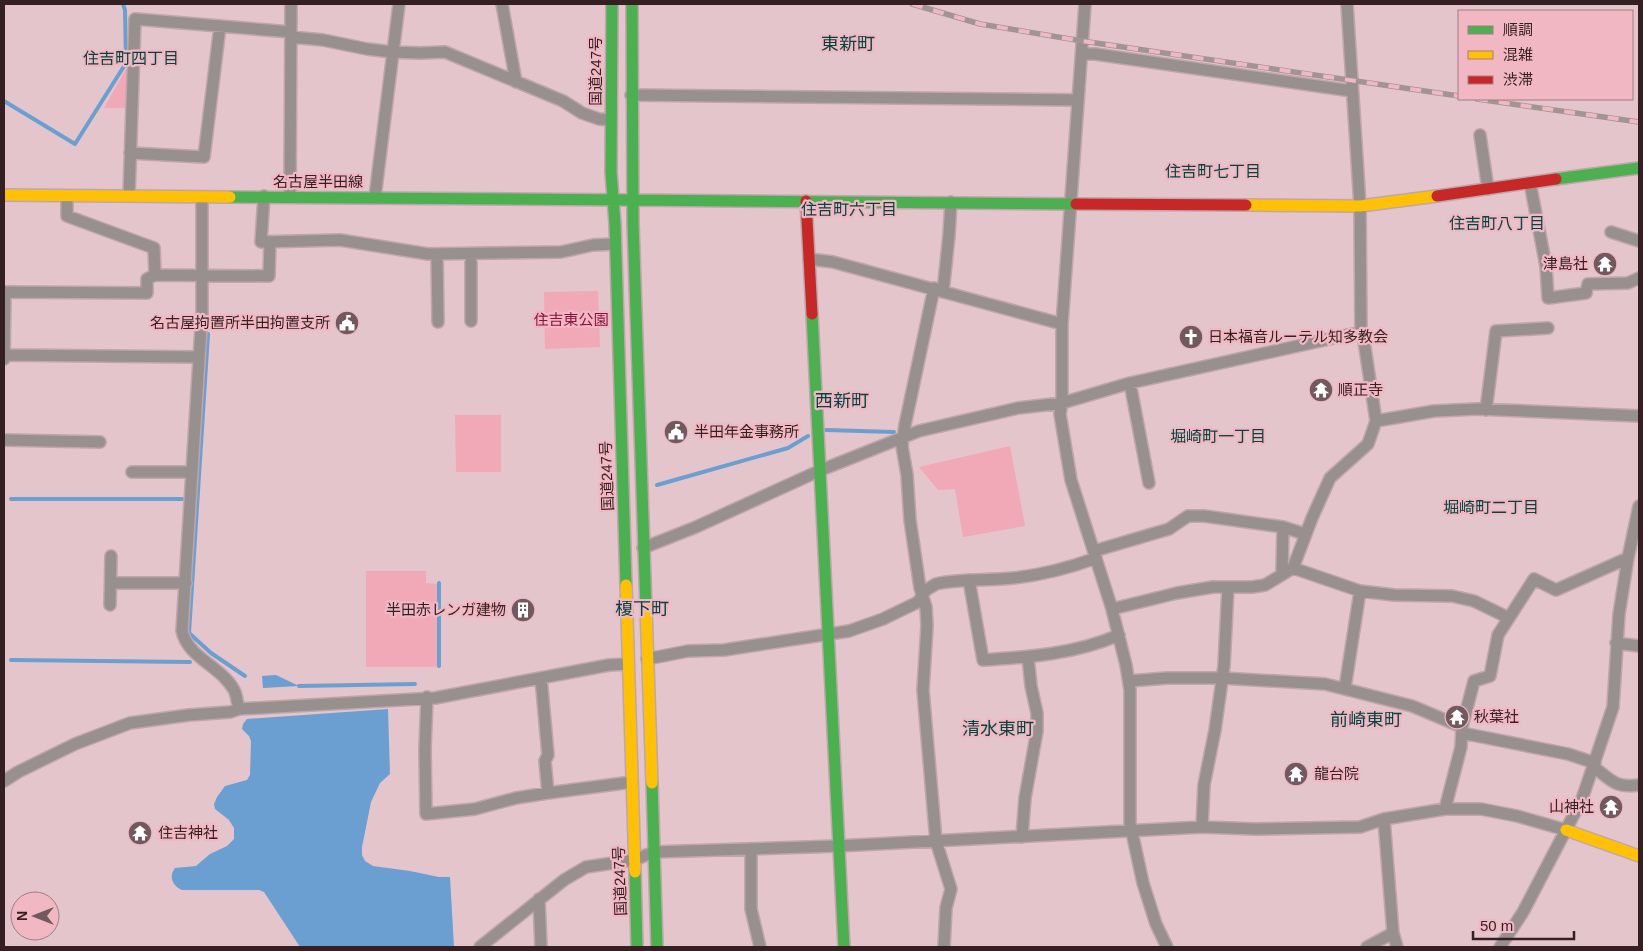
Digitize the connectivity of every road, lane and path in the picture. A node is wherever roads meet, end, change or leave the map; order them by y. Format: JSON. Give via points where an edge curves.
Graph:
{"nodes":[{"id":1,"x":291,"y":4,"type":"edge"},
{"id":2,"x":399,"y":4,"type":"edge"},
{"id":3,"x":502,"y":4,"type":"edge"},
{"id":4,"x":612,"y":4,"type":"edge"},
{"id":5,"x":632,"y":4,"type":"edge"},
{"id":6,"x":1085,"y":4,"type":"edge"},
{"id":7,"x":1347,"y":4,"type":"edge"},
{"id":8,"x":220,"y":26,"type":"junction"},
{"id":9,"x":291,"y":34,"type":"junction"},
{"id":10,"x":392,"y":52,"type":"junction"},
{"id":11,"x":1082,"y":54,"type":"junction"},
{"id":12,"x":516,"y":82,"type":"junction"},
{"id":13,"x":1352,"y":91,"type":"junction"},
{"id":14,"x":632,"y":95,"type":"junction"},
{"id":15,"x":1078,"y":100,"type":"junction"},
{"id":16,"x":611,"y":120,"type":"junction"},
{"id":17,"x":1480,"y":135,"type":"dead end"},
{"id":18,"x":130,"y":153,"type":"junction"},
{"id":19,"x":1639,"y":168,"type":"edge"},
{"id":20,"x":1530,"y":183,"type":"junction"},
{"id":21,"x":1488,"y":189,"type":"junction"},
{"id":22,"x":4,"y":195,"type":"edge"},
{"id":23,"x":67,"y":196,"type":"junction"},
{"id":24,"x":129,"y":196,"type":"junction"},
{"id":25,"x":264,"y":196,"type":"junction"},
{"id":26,"x":290,"y":196,"type":"junction"},
{"id":27,"x":202,"y":197,"type":"junction"},
{"id":28,"x":375,"y":197,"type":"junction"},
{"id":29,"x":613,"y":200,"type":"junction"},
{"id":30,"x":632,"y":200,"type":"junction"},
{"id":31,"x":806,"y":202,"type":"junction"},
{"id":32,"x":950,"y":202,"type":"junction"},
{"id":33,"x":1071,"y":203,"type":"junction"},
{"id":34,"x":1360,"y":206,"type":"junction"},
{"id":35,"x":1611,"y":232,"type":"dead end"},
{"id":36,"x":1639,"y":241,"type":"edge"},
{"id":37,"x":270,"y":242,"type":"junction"},
{"id":38,"x":615,"y":244,"type":"junction"},
{"id":39,"x":438,"y":254,"type":"junction"},
{"id":40,"x":471,"y":254,"type":"junction"},
{"id":41,"x":809,"y":259,"type":"junction"},
{"id":42,"x":155,"y":275,"type":"junction"},
{"id":43,"x":201,"y":276,"type":"junction"},
{"id":44,"x":1639,"y":278,"type":"edge"},
{"id":45,"x":938,"y":290,"type":"junction"},
{"id":46,"x":4,"y":292,"type":"edge"},
{"id":47,"x":471,"y":321,"type":"dead end"},
{"id":48,"x":438,"y":322,"type":"dead end"},
{"id":49,"x":1062,"y":324,"type":"junction"},
{"id":50,"x":1548,"y":328,"type":"dead end"},
{"id":51,"x":1361,"y":332,"type":"junction"},
{"id":52,"x":4,"y":354,"type":"edge"},
{"id":53,"x":198,"y":357,"type":"junction"},
{"id":54,"x":4,"y":359,"type":"edge"},
{"id":55,"x":1130,"y":383,"type":"junction"},
{"id":56,"x":1062,"y":403,"type":"junction"},
{"id":57,"x":1486,"y":410,"type":"junction"},
{"id":58,"x":1639,"y":416,"type":"edge"},
{"id":59,"x":1376,"y":421,"type":"junction"},
{"id":60,"x":904,"y":437,"type":"junction"},
{"id":61,"x":4,"y":440,"type":"edge"},
{"id":62,"x":100,"y":442,"type":"dead end"},
{"id":63,"x":821,"y":470,"type":"junction"},
{"id":64,"x":132,"y":472,"type":"dead end"},
{"id":65,"x":191,"y":472,"type":"junction"},
{"id":66,"x":1149,"y":483,"type":"dead end"},
{"id":67,"x":1639,"y":506,"type":"edge"},
{"id":68,"x":1283,"y":527,"type":"junction"},
{"id":69,"x":1305,"y":534,"type":"junction"},
{"id":70,"x":643,"y":548,"type":"junction"},
{"id":71,"x":1095,"y":555,"type":"junction"},
{"id":72,"x":110,"y":556,"type":"dead end"},
{"id":73,"x":1628,"y":558,"type":"junction"},
{"id":74,"x":1293,"y":568,"type":"junction"},
{"id":75,"x":1282,"y":574,"type":"junction"},
{"id":76,"x":969,"y":580,"type":"junction"},
{"id":77,"x":110,"y":583,"type":"junction"},
{"id":78,"x":186,"y":583,"type":"junction"},
{"id":79,"x":1228,"y":587,"type":"junction"},
{"id":80,"x":1360,"y":591,"type":"junction"},
{"id":81,"x":922,"y":596,"type":"junction"},
{"id":82,"x":110,"y":604,"type":"dead end"},
{"id":83,"x":1112,"y":609,"type":"junction"},
{"id":84,"x":1509,"y":618,"type":"junction"},
{"id":85,"x":828,"y":634,"type":"junction"},
{"id":86,"x":1119,"y":635,"type":"junction"},
{"id":87,"x":1616,"y":643,"type":"junction"},
{"id":88,"x":1639,"y":646,"type":"edge"},
{"id":89,"x":1028,"y":657,"type":"junction"},
{"id":90,"x":647,"y":659,"type":"junction"},
{"id":91,"x":628,"y":664,"type":"junction"},
{"id":92,"x":541,"y":678,"type":"junction"},
{"id":93,"x":1222,"y":678,"type":"junction"},
{"id":94,"x":1128,"y":681,"type":"junction"},
{"id":95,"x":1345,"y":688,"type":"junction"},
{"id":96,"x":427,"y":698,"type":"junction"},
{"id":97,"x":239,"y":709,"type":"junction"},
{"id":98,"x":1462,"y":730,"type":"junction"},
{"id":99,"x":1594,"y":765,"type":"junction"},
{"id":100,"x":4,"y":781,"type":"edge"},
{"id":101,"x":632,"y":782,"type":"junction"},
{"id":102,"x":1639,"y":785,"type":"edge"},
{"id":103,"x":548,"y":793,"type":"junction"},
{"id":104,"x":1445,"y":808,"type":"junction"},
{"id":105,"x":1384,"y":819,"type":"junction"},
{"id":106,"x":1202,"y":828,"type":"junction"},
{"id":107,"x":1566,"y":830,"type":"junction"},
{"id":108,"x":1132,"y":832,"type":"junction"},
{"id":109,"x":1022,"y":837,"type":"junction"},
{"id":110,"x":936,"y":841,"type":"junction"},
{"id":111,"x":838,"y":846,"type":"junction"},
{"id":112,"x":751,"y":849,"type":"junction"},
{"id":113,"x":654,"y":852,"type":"junction"},
{"id":114,"x":1639,"y":856,"type":"edge"},
{"id":115,"x":634,"y":860,"type":"junction"},
{"id":116,"x":539,"y":899,"type":"junction"},
{"id":117,"x":1393,"y":933,"type":"junction"},
{"id":118,"x":480,"y":947,"type":"edge"},
{"id":119,"x":541,"y":947,"type":"edge"},
{"id":120,"x":637,"y":947,"type":"edge"},
{"id":121,"x":657,"y":947,"type":"edge"},
{"id":122,"x":760,"y":947,"type":"edge"},
{"id":123,"x":844,"y":947,"type":"edge"},
{"id":124,"x":944,"y":947,"type":"edge"},
{"id":125,"x":1167,"y":947,"type":"edge"},
{"id":126,"x":1367,"y":947,"type":"edge"},
{"id":127,"x":1397,"y":947,"type":"edge"},
{"id":128,"x":1500,"y":947,"type":"edge"}],
"edges":[{"from":1,"to":9,"type":"street"},
{"from":2,"to":10,"type":"street"},
{"from":3,"to":12,"type":"street"},
{"from":4,"to":16,"type":"main road","name":"国道247号"},
{"from":5,"to":14,"type":"main road"},
{"from":6,"to":11,"type":"street"},
{"from":7,"to":13,"type":"street"},
{"from":8,"to":9,"type":"street"},
{"from":8,"to":18,"type":"street","via":[[204,157]]},
{"from":8,"to":18,"type":"street","via":[[135,19]]},
{"from":9,"to":10,"type":"street"},
{"from":9,"to":26,"type":"street"},
{"from":10,"to":12,"type":"street","via":[[445,52]]},
{"from":10,"to":28,"type":"street"},
{"from":11,"to":13,"type":"street"},
{"from":11,"to":15,"type":"street"},
{"from":12,"to":16,"type":"street","via":[[563,101],[582,113]]},
{"from":13,"to":34,"type":"street"},
{"from":14,"to":15,"type":"street"},
{"from":14,"to":30,"type":"main road"},
{"from":15,"to":33,"type":"street"},
{"from":16,"to":29,"type":"main road","name":"国道247号"},
{"from":17,"to":21,"type":"street"},
{"from":18,"to":24,"type":"street"},
{"from":19,"to":20,"type":"main road","name":"名古屋半田線"},
{"from":20,"to":21,"type":"main road","name":"名古屋半田線"},
{"from":20,"to":44,"type":"street","via":[[1546,266],[1548,298],[1586,294],[1588,284],[1628,283]]},
{"from":21,"to":34,"type":"main road","name":"名古屋半田線"},
{"from":22,"to":23,"type":"main road","name":"名古屋半田線"},
{"from":23,"to":24,"type":"main road","name":"名古屋半田線"},
{"from":23,"to":42,"type":"street","via":[[67,216],[154,248]]},
{"from":24,"to":27,"type":"main road","name":"名古屋半田線"},
{"from":25,"to":26,"type":"main road","name":"名古屋半田線"},
{"from":25,"to":27,"type":"main road","name":"名古屋半田線"},
{"from":25,"to":37,"type":"street","via":[[262,242]]},
{"from":26,"to":28,"type":"main road","name":"名古屋半田線"},
{"from":27,"to":43,"type":"street"},
{"from":28,"to":29,"type":"main road","name":"名古屋半田線"},
{"from":29,"to":30,"type":"main road","name":"名古屋半田線"},
{"from":29,"to":38,"type":"main road","name":"国道247号"},
{"from":30,"to":31,"type":"main road","name":"名古屋半田線"},
{"from":30,"to":70,"type":"main road"},
{"from":31,"to":32,"type":"main road","name":"名古屋半田線"},
{"from":31,"to":41,"type":"main road"},
{"from":32,"to":33,"type":"main road","name":"名古屋半田線"},
{"from":32,"to":45,"type":"street","via":[[949,235]]},
{"from":33,"to":34,"type":"main road","name":"名古屋半田線"},
{"from":33,"to":49,"type":"street"},
{"from":34,"to":51,"type":"street"},
{"from":35,"to":36,"type":"street"},
{"from":37,"to":39,"type":"street","via":[[340,240]]},
{"from":37,"to":43,"type":"street","via":[[269,276]]},
{"from":38,"to":40,"type":"street","via":[[561,252]]},
{"from":38,"to":91,"type":"main road","name":"国道247号"},
{"from":39,"to":40,"type":"street"},
{"from":39,"to":48,"type":"street"},
{"from":40,"to":47,"type":"street"},
{"from":41,"to":45,"type":"street","via":[[833,262]]},
{"from":41,"to":63,"type":"main road"},
{"from":42,"to":43,"type":"street"},
{"from":42,"to":46,"type":"street","via":[[147,279],[147,292]]},
{"from":43,"to":53,"type":"street"},
{"from":45,"to":49,"type":"street"},
{"from":45,"to":60,"type":"street"},
{"from":46,"to":52,"type":"street"},
{"from":49,"to":56,"type":"street"},
{"from":50,"to":57,"type":"street","via":[[1496,331]]},
{"from":51,"to":55,"type":"street"},
{"from":51,"to":59,"type":"street"},
{"from":52,"to":53,"type":"street"},
{"from":52,"to":54,"type":"street"},
{"from":53,"to":65,"type":"street"},
{"from":55,"to":56,"type":"street"},
{"from":55,"to":66,"type":"street"},
{"from":56,"to":60,"type":"street","via":[[1018,408]]},
{"from":56,"to":71,"type":"street","via":[[1060,414],[1071,480]]},
{"from":57,"to":58,"type":"street"},
{"from":57,"to":59,"type":"street","via":[[1443,410]]},
{"from":59,"to":69,"type":"street","via":[[1368,444],[1330,478]]},
{"from":60,"to":63,"type":"street"},
{"from":60,"to":81,"type":"street","via":[[902,446],[910,520]]},
{"from":61,"to":62,"type":"street"},
{"from":63,"to":70,"type":"street"},
{"from":63,"to":85,"type":"main road"},
{"from":64,"to":65,"type":"street"},
{"from":65,"to":78,"type":"street"},
{"from":67,"to":73,"type":"street"},
{"from":68,"to":69,"type":"street"},
{"from":68,"to":71,"type":"street","via":[[1188,516],[1169,529]]},
{"from":68,"to":75,"type":"street"},
{"from":69,"to":74,"type":"street"},
{"from":70,"to":90,"type":"main road"},
{"from":71,"to":76,"type":"street","via":[[1071,567],[1042,574]]},
{"from":71,"to":83,"type":"street"},
{"from":72,"to":77,"type":"street"},
{"from":73,"to":84,"type":"street","via":[[1556,590],[1534,579]]},
{"from":73,"to":87,"type":"street"},
{"from":74,"to":75,"type":"street"},
{"from":74,"to":80,"type":"street"},
{"from":75,"to":79,"type":"street","via":[[1265,585]]},
{"from":76,"to":81,"type":"street","via":[[936,584]]},
{"from":76,"to":89,"type":"street","via":[[983,660]]},
{"from":77,"to":78,"type":"street"},
{"from":77,"to":82,"type":"street"},
{"from":78,"to":97,"type":"street","via":[[184,637],[198,655],[228,681],[235,691]]},
{"from":79,"to":83,"type":"street","via":[[1177,593]]},
{"from":79,"to":93,"type":"street"},
{"from":80,"to":84,"type":"street","via":[[1452,596],[1474,601]]},
{"from":80,"to":95,"type":"street"},
{"from":81,"to":85,"type":"street","via":[[918,602],[883,619],[849,631]]},
{"from":81,"to":110,"type":"street","via":[[927,626],[924,717]]},
{"from":83,"to":86,"type":"street"},
{"from":84,"to":98,"type":"street","via":[[1498,635],[1490,676],[1474,681]]},
{"from":85,"to":90,"type":"street"},
{"from":85,"to":111,"type":"main road"},
{"from":86,"to":89,"type":"street","via":[[1072,651]]},
{"from":86,"to":94,"type":"street"},
{"from":87,"to":88,"type":"street"},
{"from":87,"to":99,"type":"street","via":[[1613,707]]},
{"from":89,"to":109,"type":"street","via":[[1037,713]]},
{"from":90,"to":113,"type":"main road"},
{"from":91,"to":92,"type":"street"},
{"from":91,"to":101,"type":"main road","name":"国道247号"},
{"from":92,"to":96,"type":"street"},
{"from":92,"to":103,"type":"street"},
{"from":93,"to":94,"type":"street"},
{"from":93,"to":95,"type":"street"},
{"from":93,"to":106,"type":"street","via":[[1204,785]]},
{"from":94,"to":108,"type":"street"},
{"from":95,"to":98,"type":"street","via":[[1412,706]]},
{"from":96,"to":97,"type":"street"},
{"from":96,"to":103,"type":"street","via":[[426,814],[474,809]]},
{"from":97,"to":100,"type":"street","via":[[130,723],[75,744]]},
{"from":98,"to":99,"type":"street","via":[[1568,754]]},
{"from":98,"to":104,"type":"street","via":[[1461,747]]},
{"from":99,"to":102,"type":"street","via":[[1617,785]]},
{"from":99,"to":107,"type":"street"},
{"from":101,"to":103,"type":"street"},
{"from":101,"to":115,"type":"main road","name":"国道247号"},
{"from":104,"to":105,"type":"street"},
{"from":104,"to":107,"type":"street","via":[[1481,809]]},
{"from":105,"to":106,"type":"street","via":[[1360,827]]},
{"from":105,"to":117,"type":"street"},
{"from":106,"to":108,"type":"street"},
{"from":107,"to":114,"type":"main road"},
{"from":107,"to":128,"type":"street","via":[[1523,912]]},
{"from":108,"to":109,"type":"street"},
{"from":108,"to":125,"type":"street","via":[[1143,883]]},
{"from":109,"to":110,"type":"street"},
{"from":110,"to":111,"type":"street"},
{"from":110,"to":124,"type":"street","via":[[951,889],[946,908]]},
{"from":111,"to":112,"type":"street"},
{"from":111,"to":123,"type":"main road"},
{"from":112,"to":113,"type":"street"},
{"from":112,"to":122,"type":"street","via":[[751,909]]},
{"from":113,"to":115,"type":"street"},
{"from":113,"to":121,"type":"main road"},
{"from":115,"to":116,"type":"street","via":[[586,867]]},
{"from":115,"to":120,"type":"main road","name":"国道247号"},
{"from":116,"to":118,"type":"street"},
{"from":116,"to":119,"type":"street"},
{"from":117,"to":126,"type":"street"},
{"from":117,"to":127,"type":"street"}]}
